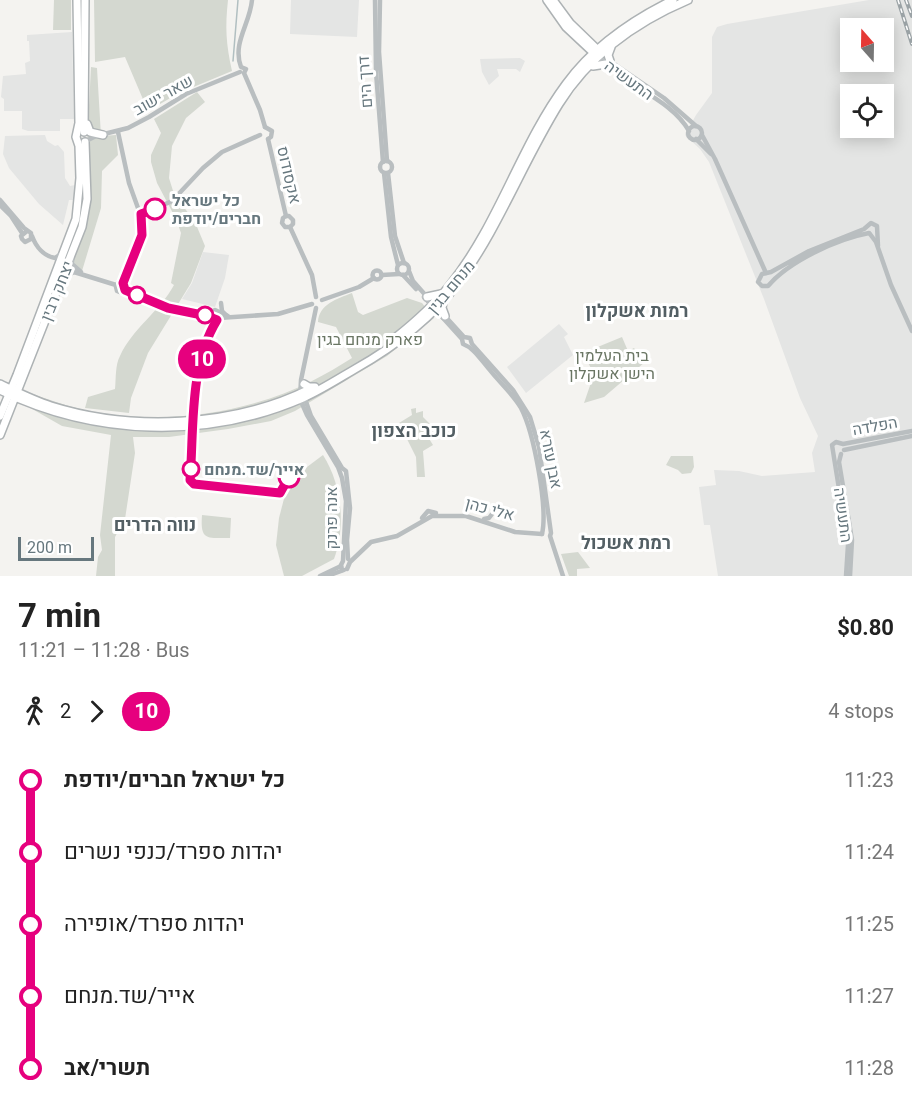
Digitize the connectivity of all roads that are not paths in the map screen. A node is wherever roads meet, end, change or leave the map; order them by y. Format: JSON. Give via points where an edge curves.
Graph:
{"nodes":[{"id":1,"x":77,"y":0,"type":"edge"},
{"id":2,"x":85,"y":0,"type":"edge"},
{"id":3,"x":252,"y":0,"type":"edge"},
{"id":4,"x":375,"y":0,"type":"edge"},
{"id":5,"x":380,"y":0,"type":"edge"},
{"id":6,"x":547,"y":0,"type":"edge"},
{"id":7,"x":553,"y":0,"type":"edge"},
{"id":8,"x":673,"y":0,"type":"edge"},
{"id":9,"x":688,"y":0,"type":"edge"},
{"id":10,"x":613,"y":40,"type":"junction"},
{"id":11,"x":587,"y":43,"type":"junction"},
{"id":12,"x":598,"y":54,"type":"junction"},
{"id":13,"x":608,"y":62,"type":"junction"},
{"id":14,"x":242,"y":71,"type":"junction"},
{"id":15,"x":581,"y":71,"type":"junction"},
{"id":16,"x":84,"y":104,"type":"junction"},
{"id":17,"x":696,"y":126,"type":"junction"},
{"id":18,"x":265,"y":127,"type":"junction"},
{"id":19,"x":689,"y":131,"type":"junction"},
{"id":20,"x":117,"y":132,"type":"junction"},
{"id":21,"x":99,"y":135,"type":"junction"},
{"id":22,"x":260,"y":135,"type":"junction"},
{"id":23,"x":702,"y":135,"type":"junction"},
{"id":24,"x":83,"y":137,"type":"junction"},
{"id":25,"x":268,"y":139,"type":"junction"},
{"id":26,"x":696,"y":139,"type":"junction"},
{"id":27,"x":715,"y":159,"type":"junction"},
{"id":28,"x":385,"y":161,"type":"junction"},
{"id":29,"x":386,"y":173,"type":"junction"},
{"id":30,"x":0,"y":200,"type":"edge"},
{"id":31,"x":0,"y":205,"type":"edge"},
{"id":32,"x":141,"y":214,"type":"junction"},
{"id":33,"x":286,"y":216,"type":"junction"},
{"id":34,"x":867,"y":226,"type":"junction"},
{"id":35,"x":290,"y":227,"type":"junction"},
{"id":36,"x":24,"y":232,"type":"junction"},
{"id":37,"x":872,"y":233,"type":"junction"},
{"id":38,"x":32,"y":236,"type":"junction"},
{"id":39,"x":28,"y":241,"type":"junction"},
{"id":40,"x":65,"y":250,"type":"junction"},
{"id":41,"x":73,"y":252,"type":"junction"},
{"id":42,"x":759,"y":259,"type":"junction"},
{"id":43,"x":404,"y":262,"type":"junction"},
{"id":44,"x":397,"y":266,"type":"junction"},
{"id":45,"x":409,"y":271,"type":"junction"},
{"id":46,"x":767,"y":273,"type":"junction"},
{"id":47,"x":381,"y":274,"type":"junction"},
{"id":48,"x":401,"y":274,"type":"junction"},
{"id":49,"x":86,"y":275,"type":"junction"},
{"id":50,"x":760,"y":275,"type":"junction"},
{"id":51,"x":58,"y":278,"type":"junction"},
{"id":52,"x":772,"y":280,"type":"junction"},
{"id":53,"x":123,"y":283,"type":"junction"},
{"id":54,"x":116,"y":285,"type":"junction"},
{"id":55,"x":125,"y":290,"type":"junction"},
{"id":56,"x":444,"y":295,"type":"junction"},
{"id":57,"x":316,"y":297,"type":"junction"},
{"id":58,"x":427,"y":297,"type":"junction"},
{"id":59,"x":322,"y":300,"type":"junction"},
{"id":60,"x":220,"y":303,"type":"dead end"},
{"id":61,"x":314,"y":306,"type":"junction"},
{"id":62,"x":434,"y":306,"type":"junction"},
{"id":63,"x":210,"y":315,"type":"junction"},
{"id":64,"x":220,"y":316,"type":"junction"},
{"id":65,"x":427,"y":316,"type":"junction"},
{"id":66,"x":443,"y":316,"type":"junction"},
{"id":67,"x":230,"y":317,"type":"junction"},
{"id":68,"x":239,"y":318,"type":"junction"},
{"id":69,"x":912,"y":331,"type":"edge"},
{"id":70,"x":306,"y":361,"type":"junction"},
{"id":71,"x":21,"y":377,"type":"junction"},
{"id":72,"x":0,"y":384,"type":"edge"},
{"id":73,"x":304,"y":384,"type":"junction"},
{"id":74,"x":313,"y":390,"type":"junction"},
{"id":75,"x":0,"y":391,"type":"edge"},
{"id":76,"x":14,"y":393,"type":"junction"},
{"id":77,"x":303,"y":399,"type":"junction"},
{"id":78,"x":32,"y":401,"type":"junction"},
{"id":79,"x":8,"y":413,"type":"junction"},
{"id":80,"x":0,"y":416,"type":"edge"},
{"id":81,"x":912,"y":434,"type":"edge"},
{"id":82,"x":0,"y":435,"type":"edge"},
{"id":83,"x":842,"y":449,"type":"junction"},
{"id":84,"x":834,"y":453,"type":"junction"},
{"id":85,"x":492,"y":514,"type":"dead end"},
{"id":86,"x":429,"y":516,"type":"junction"},
{"id":87,"x":484,"y":519,"type":"junction"},
{"id":88,"x":546,"y":533,"type":"junction"},
{"id":89,"x":345,"y":564,"type":"junction"},
{"id":90,"x":320,"y":576,"type":"edge"},
{"id":91,"x":327,"y":576,"type":"edge"},
{"id":92,"x":348,"y":576,"type":"edge"},
{"id":93,"x":562,"y":576,"type":"edge"},
{"id":94,"x":848,"y":576,"type":"edge"}],
"edges":[{"from":1,"to":24,"type":"main road","name":"יצחק רבין"},
{"from":2,"to":16,"type":"main road","name":"יצחק רבין"},
{"from":3,"to":14,"type":"street","via":[[238,46]]},
{"from":4,"to":28,"type":"street","name":"דרך הים","via":[[376,72]]},
{"from":5,"to":28,"type":"street","name":"דרך הים"},
{"from":6,"to":11,"type":"main road","via":[[566,27]]},
{"from":7,"to":11,"type":"main road"},
{"from":8,"to":10,"type":"main road","name":"מנחם בגין","via":[[634,20]]},
{"from":9,"to":10,"type":"main road","name":"מנחם בגין"},
{"from":10,"to":11,"type":"main road"},
{"from":10,"to":12,"type":"main road","name":"מנחם בגין"},
{"from":10,"to":13,"type":"main road"},
{"from":11,"to":12,"type":"main road"},
{"from":11,"to":15,"type":"main road"},
{"from":12,"to":13,"type":"street","name":"התעשיה"},
{"from":12,"to":15,"type":"main road","name":"מנחם בגין"},
{"from":13,"to":15,"type":"main road"},
{"from":13,"to":17,"type":"street","name":"התעשיה","via":[[669,102]]},
{"from":13,"to":19,"type":"street","name":"התעשיה","via":[[671,111]]},
{"from":14,"to":18,"type":"street","name":"אקסודוס"},
{"from":14,"to":20,"type":"street","name":"שאר ישוב","via":[[186,94]]},
{"from":15,"to":56,"type":"main road","name":"מנחם בגין","via":[[563,88],[545,117],[486,229]]},
{"from":16,"to":21,"type":"main road","via":[[87,128]]},
{"from":16,"to":24,"type":"main road","name":"יצחק רבין"},
{"from":17,"to":19,"type":"street"},
{"from":17,"to":23,"type":"street"},
{"from":18,"to":22,"type":"street"},
{"from":18,"to":25,"type":"street","via":[[272,131]]},
{"from":19,"to":26,"type":"street","via":[[690,137]]},
{"from":20,"to":21,"type":"street","name":"שאר ישוב"},
{"from":20,"to":32,"type":"street"},
{"from":21,"to":24,"type":"street","name":"שאר ישוב"},
{"from":22,"to":25,"type":"street"},
{"from":22,"to":32,"type":"street","via":[[216,156],[172,201]]},
{"from":23,"to":26,"type":"street"},
{"from":23,"to":27,"type":"street"},
{"from":24,"to":40,"type":"main road","name":"יצחק רבין","via":[[78,206]]},
{"from":24,"to":41,"type":"main road","name":"יצחק רבין","via":[[86,209]]},
{"from":25,"to":33,"type":"street","name":"אקסודוס"},
{"from":26,"to":27,"type":"street"},
{"from":27,"to":42,"type":"street"},
{"from":28,"to":29,"type":"street","via":[[380,168]]},
{"from":28,"to":29,"type":"street","via":[[392,168]]},
{"from":29,"to":43,"type":"street","via":[[395,236]]},
{"from":29,"to":44,"type":"street","via":[[390,237]]},
{"from":30,"to":36,"type":"street"},
{"from":31,"to":36,"type":"street"},
{"from":32,"to":53,"type":"street","via":[[142,235]]},
{"from":33,"to":35,"type":"street","via":[[293,220]]},
{"from":33,"to":35,"type":"street","via":[[282,225]]},
{"from":34,"to":37,"type":"street"},
{"from":34,"to":37,"type":"street","via":[[876,224],[878,228]]},
{"from":34,"to":46,"type":"street"},
{"from":35,"to":57,"type":"street","name":"אקסודוס","via":[[310,271]]},
{"from":36,"to":38,"type":"street"},
{"from":36,"to":39,"type":"street","via":[[22,239]]},
{"from":37,"to":52,"type":"street","via":[[810,255]]},
{"from":37,"to":69,"type":"street"},
{"from":38,"to":39,"type":"street"},
{"from":38,"to":40,"type":"street","via":[[38,248],[51,258]]},
{"from":39,"to":51,"type":"street","via":[[53,263]]},
{"from":40,"to":51,"type":"main road","name":"יצחק רבין"},
{"from":41,"to":49,"type":"street","via":[[72,264]]},
{"from":41,"to":51,"type":"main road","name":"יצחק רבין"},
{"from":42,"to":46,"type":"street"},
{"from":42,"to":50,"type":"street"},
{"from":43,"to":44,"type":"street"},
{"from":43,"to":45,"type":"street"},
{"from":44,"to":47,"type":"street"},
{"from":44,"to":48,"type":"street"},
{"from":45,"to":48,"type":"street"},
{"from":45,"to":58,"type":"street"},
{"from":46,"to":50,"type":"street"},
{"from":46,"to":52,"type":"street"},
{"from":47,"to":48,"type":"street"},
{"from":47,"to":59,"type":"street","via":[[379,279]]},
{"from":48,"to":62,"type":"street"},
{"from":49,"to":51,"type":"street","via":[[72,272]]},
{"from":49,"to":54,"type":"street"},
{"from":50,"to":52,"type":"street","via":[[762,286],[768,286]]},
{"from":51,"to":71,"type":"main road","name":"יצחק רבין"},
{"from":53,"to":54,"type":"street"},
{"from":53,"to":55,"type":"street"},
{"from":54,"to":55,"type":"street","via":[[118,292]]},
{"from":55,"to":63,"type":"street","via":[[168,308]]},
{"from":56,"to":58,"type":"main road"},
{"from":56,"to":62,"type":"main road","name":"מנחם בגין"},
{"from":56,"to":66,"type":"main road"},
{"from":57,"to":59,"type":"street"},
{"from":57,"to":61,"type":"street","via":[[312,300]]},
{"from":58,"to":62,"type":"street"},
{"from":59,"to":61,"type":"street","via":[[321,307]]},
{"from":60,"to":67,"type":"street","via":[[222,311]]},
{"from":61,"to":68,"type":"street"},
{"from":61,"to":70,"type":"street"},
{"from":62,"to":65,"type":"main road","name":"מנחם בגין"},
{"from":62,"to":66,"type":"street"},
{"from":62,"to":74,"type":"main road","name":"מנחם בגין","via":[[383,347]]},
{"from":63,"to":64,"type":"street","via":[[214,320]]},
{"from":63,"to":64,"type":"street","via":[[215,310]]},
{"from":64,"to":67,"type":"street"},
{"from":64,"to":68,"type":"street"},
{"from":65,"to":66,"type":"main road"},
{"from":65,"to":74,"type":"main road","name":"מנחם בגין","via":[[384,352]]},
{"from":66,"to":88,"type":"street","name":"אבן עזרא","via":[[463,338],[469,337],[469,344],[513,390],[530,417],[538,446]]},
{"from":67,"to":68,"type":"street"},
{"from":70,"to":73,"type":"street"},
{"from":70,"to":77,"type":"street"},
{"from":71,"to":72,"type":"main road"},
{"from":71,"to":76,"type":"main road","name":"יצחק רבין"},
{"from":71,"to":78,"type":"main road"},
{"from":72,"to":76,"type":"main road"},
{"from":73,"to":74,"type":"main road"},
{"from":73,"to":77,"type":"street"},
{"from":74,"to":77,"type":"main road"},
{"from":74,"to":77,"type":"main road","name":"מנחם בגין"},
{"from":75,"to":76,"type":"main road"},
{"from":75,"to":80,"type":"main road"},
{"from":76,"to":78,"type":"main road","name":"מנחם בגין"},
{"from":76,"to":79,"type":"main road","name":"יצחק רבין"},
{"from":76,"to":80,"type":"main road","name":"יצחק רבין"},
{"from":77,"to":78,"type":"main road","name":"מנחם בגין","via":[[201,420],[172,422],[109,418]]},
{"from":77,"to":78,"type":"main road","name":"מנחם בגין","via":[[230,420],[167,427],[135,427],[69,417]]},
{"from":77,"to":89,"type":"street","name":"אנה פרנק","via":[[342,472],[350,508]]},
{"from":78,"to":79,"type":"main road","via":[[18,403]]},
{"from":79,"to":82,"type":"main road","name":"יצחק רבין"},
{"from":81,"to":83,"type":"street","name":"הפלדה"},
{"from":83,"to":84,"type":"street","name":"הפלדה"},
{"from":83,"to":84,"type":"street","via":[[838,441],[831,449]]},
{"from":83,"to":94,"type":"street","name":"התעשיה","via":[[839,462],[852,540]]},
{"from":84,"to":94,"type":"street","name":"התעשיה","via":[[848,545]]},
{"from":85,"to":87,"type":"street"},
{"from":86,"to":87,"type":"street","name":"אלי כהן","via":[[456,512]]},
{"from":86,"to":88,"type":"street","name":"אלי כהן","via":[[466,516],[515,532]]},
{"from":86,"to":89,"type":"street","via":[[397,536],[371,542]]},
{"from":87,"to":88,"type":"street","name":"אלי כהן","via":[[513,529]]},
{"from":88,"to":93,"type":"street","name":"אבן עזרא"},
{"from":89,"to":90,"type":"street"},
{"from":89,"to":91,"type":"street"},
{"from":89,"to":92,"type":"street","name":"אנה פרנק"}]}
